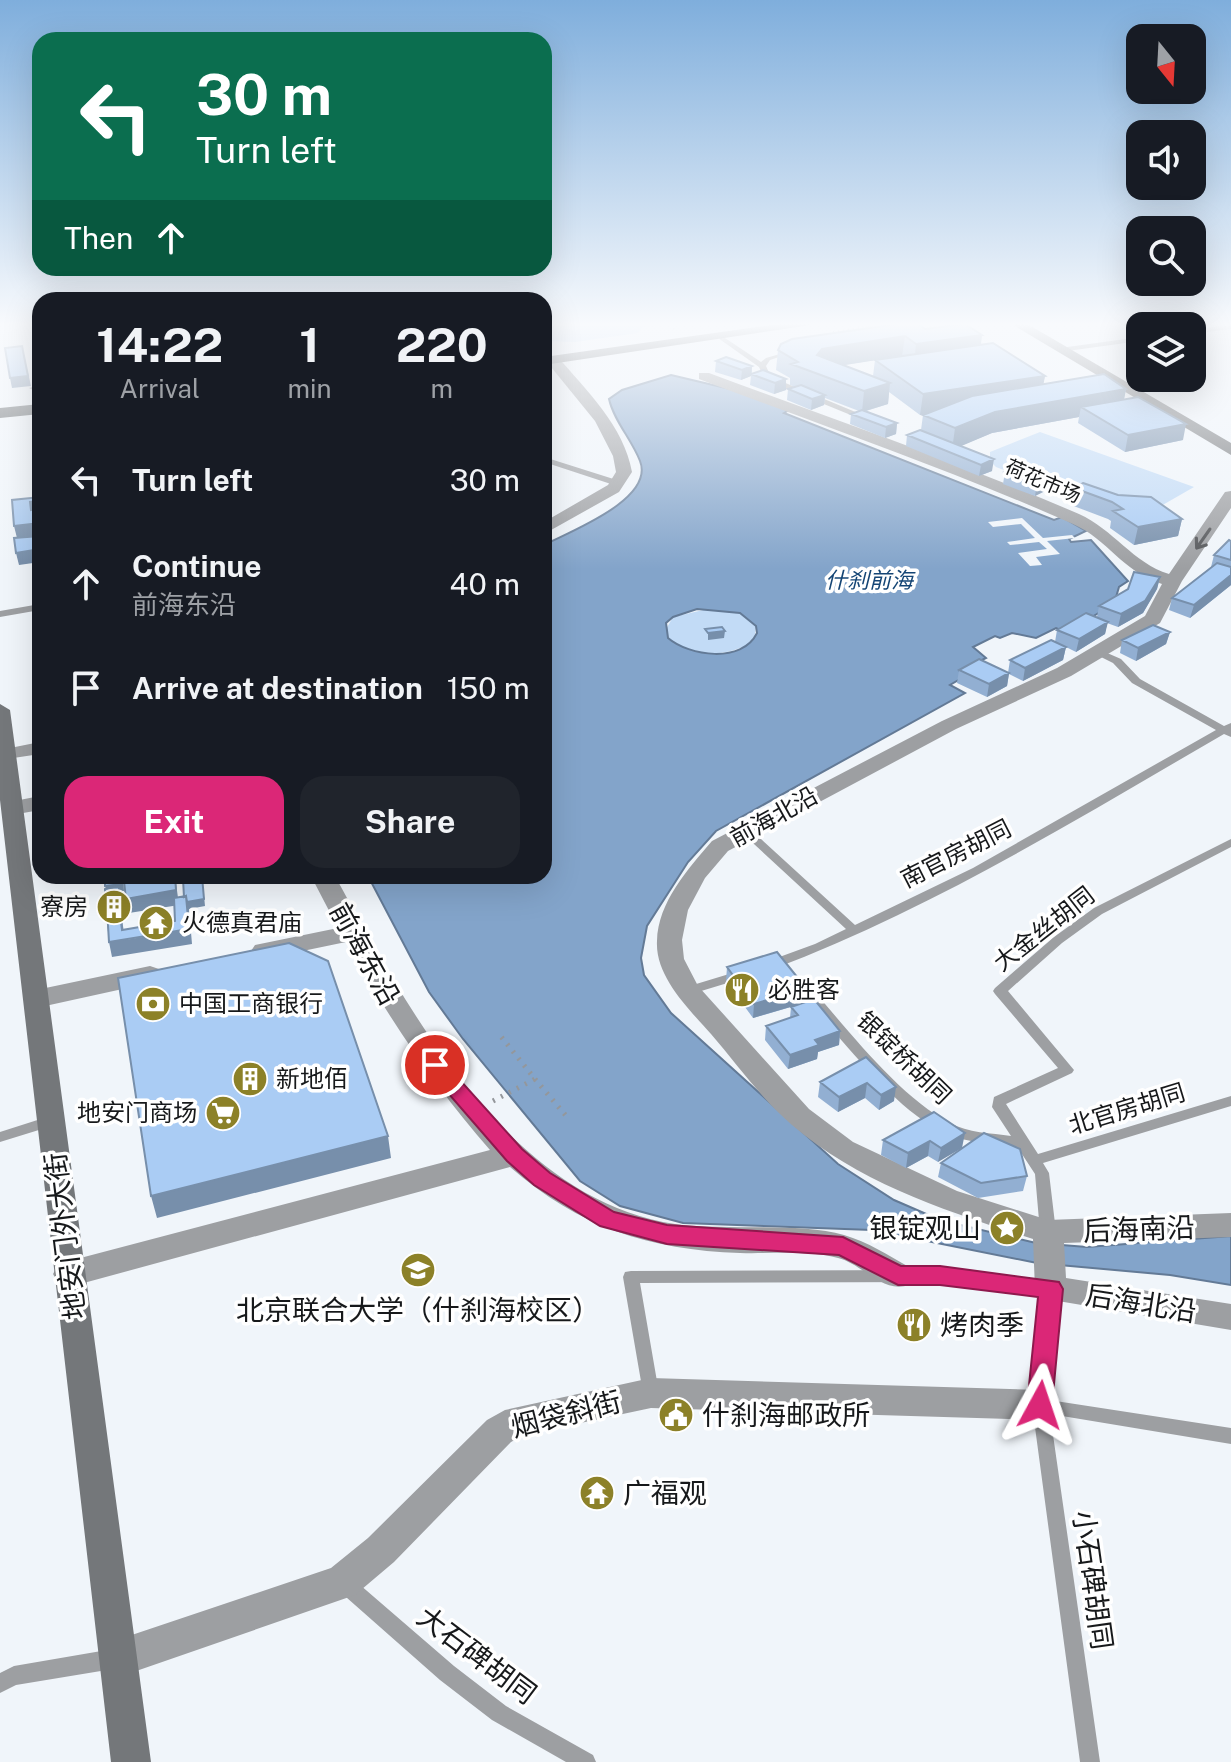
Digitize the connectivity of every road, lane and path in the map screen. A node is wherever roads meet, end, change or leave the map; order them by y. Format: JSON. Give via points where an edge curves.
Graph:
{"nodes":[{"id":1,"x":584,"y":404,"type":"edge"},
{"id":2,"x":779,"y":404,"type":"edge"},
{"id":3,"x":833,"y":404,"type":"edge"},
{"id":4,"x":1151,"y":404,"type":"edge"},
{"id":5,"x":32,"y":410,"type":"edge"},
{"id":6,"x":0,"y":413,"type":"edge"},
{"id":7,"x":32,"y":418,"type":"edge"},
{"id":8,"x":875,"y":421,"type":"edge"},
{"id":9,"x":0,"y":422,"type":"edge"},
{"id":10,"x":1231,"y":450,"type":"edge"},
{"id":11,"x":552,"y":462,"type":"edge"},
{"id":12,"x":620,"y":484,"type":"junction"},
{"id":13,"x":1231,"y":496,"type":"edge"},
{"id":14,"x":552,"y":524,"type":"edge"},
{"id":15,"x":1173,"y":581,"type":"junction"},
{"id":16,"x":32,"y":608,"type":"edge"},
{"id":17,"x":0,"y":614,"type":"edge"},
{"id":18,"x":1098,"y":652,"type":"junction"},
{"id":19,"x":0,"y":710,"type":"edge"},
{"id":20,"x":1229,"y":730,"type":"edge"},
{"id":21,"x":32,"y":750,"type":"edge"},
{"id":22,"x":3,"y":755,"type":"edge"},
{"id":23,"x":26,"y":806,"type":"edge"},
{"id":24,"x":745,"y":830,"type":"junction"},
{"id":25,"x":7,"y":843,"type":"edge"},
{"id":26,"x":1230,"y":846,"type":"edge"},
{"id":27,"x":327,"y":884,"type":"edge"},
{"id":28,"x":854,"y":930,"type":"junction"},
{"id":29,"x":352,"y":933,"type":"junction"},
{"id":30,"x":246,"y":955,"type":"edge"},
{"id":31,"x":781,"y":961,"type":"junction"},
{"id":32,"x":171,"y":970,"type":"edge"},
{"id":33,"x":688,"y":991,"type":"junction"},
{"id":34,"x":36,"y":999,"type":"junction"},
{"id":35,"x":499,"y":1034,"type":"dead end"},
{"id":36,"x":535,"y":1079,"type":"junction"},
{"id":37,"x":517,"y":1088,"type":"dead end"},
{"id":38,"x":1231,"y":1101,"type":"edge"},
{"id":39,"x":567,"y":1117,"type":"dead end"},
{"id":40,"x":50,"y":1121,"type":"junction"},
{"id":41,"x":0,"y":1137,"type":"edge"},
{"id":42,"x":1023,"y":1143,"type":"junction"},
{"id":43,"x":514,"y":1155,"type":"junction"},
{"id":44,"x":1036,"y":1160,"type":"junction"},
{"id":45,"x":1231,"y":1225,"type":"edge"},
{"id":46,"x":1047,"y":1235,"type":"junction"},
{"id":47,"x":69,"y":1274,"type":"junction"},
{"id":48,"x":898,"y":1276,"type":"junction"},
{"id":49,"x":1050,"y":1285,"type":"junction"},
{"id":50,"x":1231,"y":1317,"type":"edge"},
{"id":51,"x":651,"y":1393,"type":"junction"},
{"id":52,"x":1040,"y":1405,"type":"junction"},
{"id":53,"x":1231,"y":1436,"type":"edge"},
{"id":54,"x":342,"y":1582,"type":"junction"},
{"id":55,"x":116,"y":1659,"type":"junction"},
{"id":56,"x":0,"y":1683,"type":"edge"},
{"id":57,"x":131,"y":1762,"type":"edge"},
{"id":58,"x":586,"y":1762,"type":"edge"},
{"id":59,"x":1090,"y":1762,"type":"edge"}],
"edges":[{"from":1,"to":12,"type":"street","via":[[625,457]]},
{"from":2,"to":15,"type":"street","name":"荷花市场","via":[[1092,526],[1144,572]]},
{"from":3,"to":8,"type":"lane"},
{"from":4,"to":10,"type":"main road"},
{"from":5,"to":6,"type":"main road"},
{"from":7,"to":9,"type":"main road"},
{"from":11,"to":12,"type":"lane"},
{"from":12,"to":14,"type":"street"},
{"from":13,"to":15,"type":"street","name":"前海北沿","one_way":true},
{"from":15,"to":18,"type":"street","name":"前海北沿","via":[[1153,619]]},
{"from":16,"to":17,"type":"lane"},
{"from":18,"to":20,"type":"lane","via":[[1117,661],[1136,681]]},
{"from":18,"to":24,"type":"street","name":"前海北沿"},
{"from":19,"to":22,"type":"main road","name":"地安门外大街"},
{"from":20,"to":28,"type":"lane","name":"南官房胡同","via":[[977,871]]},
{"from":21,"to":22,"type":"street"},
{"from":22,"to":23,"type":"main road","name":"地安门外大街"},
{"from":23,"to":25,"type":"main road","name":"地安门外大街"},
{"from":24,"to":28,"type":"lane"},
{"from":24,"to":33,"type":"street","name":"前海北沿","via":[[704,863],[676,910],[671,959]]},
{"from":25,"to":34,"type":"main road","name":"地安门外大街"},
{"from":26,"to":42,"type":"lane","name":"大金丝胡同","via":[[1098,911],[1000,991],[1067,1070],[999,1101]]},
{"from":27,"to":29,"type":"street","name":"前海东沿"},
{"from":28,"to":31,"type":"lane","name":"南官房胡同"},
{"from":29,"to":30,"type":"street"},
{"from":29,"to":43,"type":"street","name":"前海东沿","via":[[435,1065]]},
{"from":31,"to":33,"type":"lane","name":"南官房胡同"},
{"from":31,"to":42,"type":"lane","name":"银锭桥胡同","via":[[932,1118],[960,1132]]},
{"from":32,"to":34,"type":"street"},
{"from":33,"to":46,"type":"street","name":"前海北沿","via":[[799,1116],[843,1150],[946,1199]]},
{"from":34,"to":40,"type":"main road","name":"地安门外大街"},
{"from":35,"to":36,"type":"path"},
{"from":36,"to":37,"type":"path"},
{"from":36,"to":39,"type":"path"},
{"from":38,"to":44,"type":"lane","name":"北官房胡同"},
{"from":40,"to":41,"type":"lane"},
{"from":40,"to":47,"type":"main road","name":"地安门外大街"},
{"from":42,"to":44,"type":"lane"},
{"from":43,"to":47,"type":"street"},
{"from":43,"to":48,"type":"street","name":"前海东沿","via":[[608,1220],[667,1235],[843,1246]]},
{"from":44,"to":46,"type":"lane","via":[[1042,1173]]},
{"from":45,"to":46,"type":"street","name":"后海南沿"},
{"from":46,"to":49,"type":"street"},
{"from":47,"to":55,"type":"main road","name":"地安门外大街"},
{"from":48,"to":49,"type":"lane"},
{"from":48,"to":51,"type":"lane","via":[[631,1277]]},
{"from":49,"to":50,"type":"street","name":"后海北沿"},
{"from":49,"to":52,"type":"lane","name":"小石碑胡同"},
{"from":51,"to":52,"type":"street","name":"烟袋斜街"},
{"from":51,"to":54,"type":"street","name":"烟袋斜街","via":[[517,1421],[499,1431]]},
{"from":52,"to":53,"type":"lane"},
{"from":52,"to":59,"type":"lane","name":"小石碑胡同"},
{"from":54,"to":55,"type":"street","name":"烟袋斜街"},
{"from":54,"to":58,"type":"lane","name":"大石碑胡同","via":[[499,1713]]},
{"from":55,"to":56,"type":"lane","via":[[14,1676]]},
{"from":55,"to":57,"type":"main road","name":"地安门外大街"}]}
